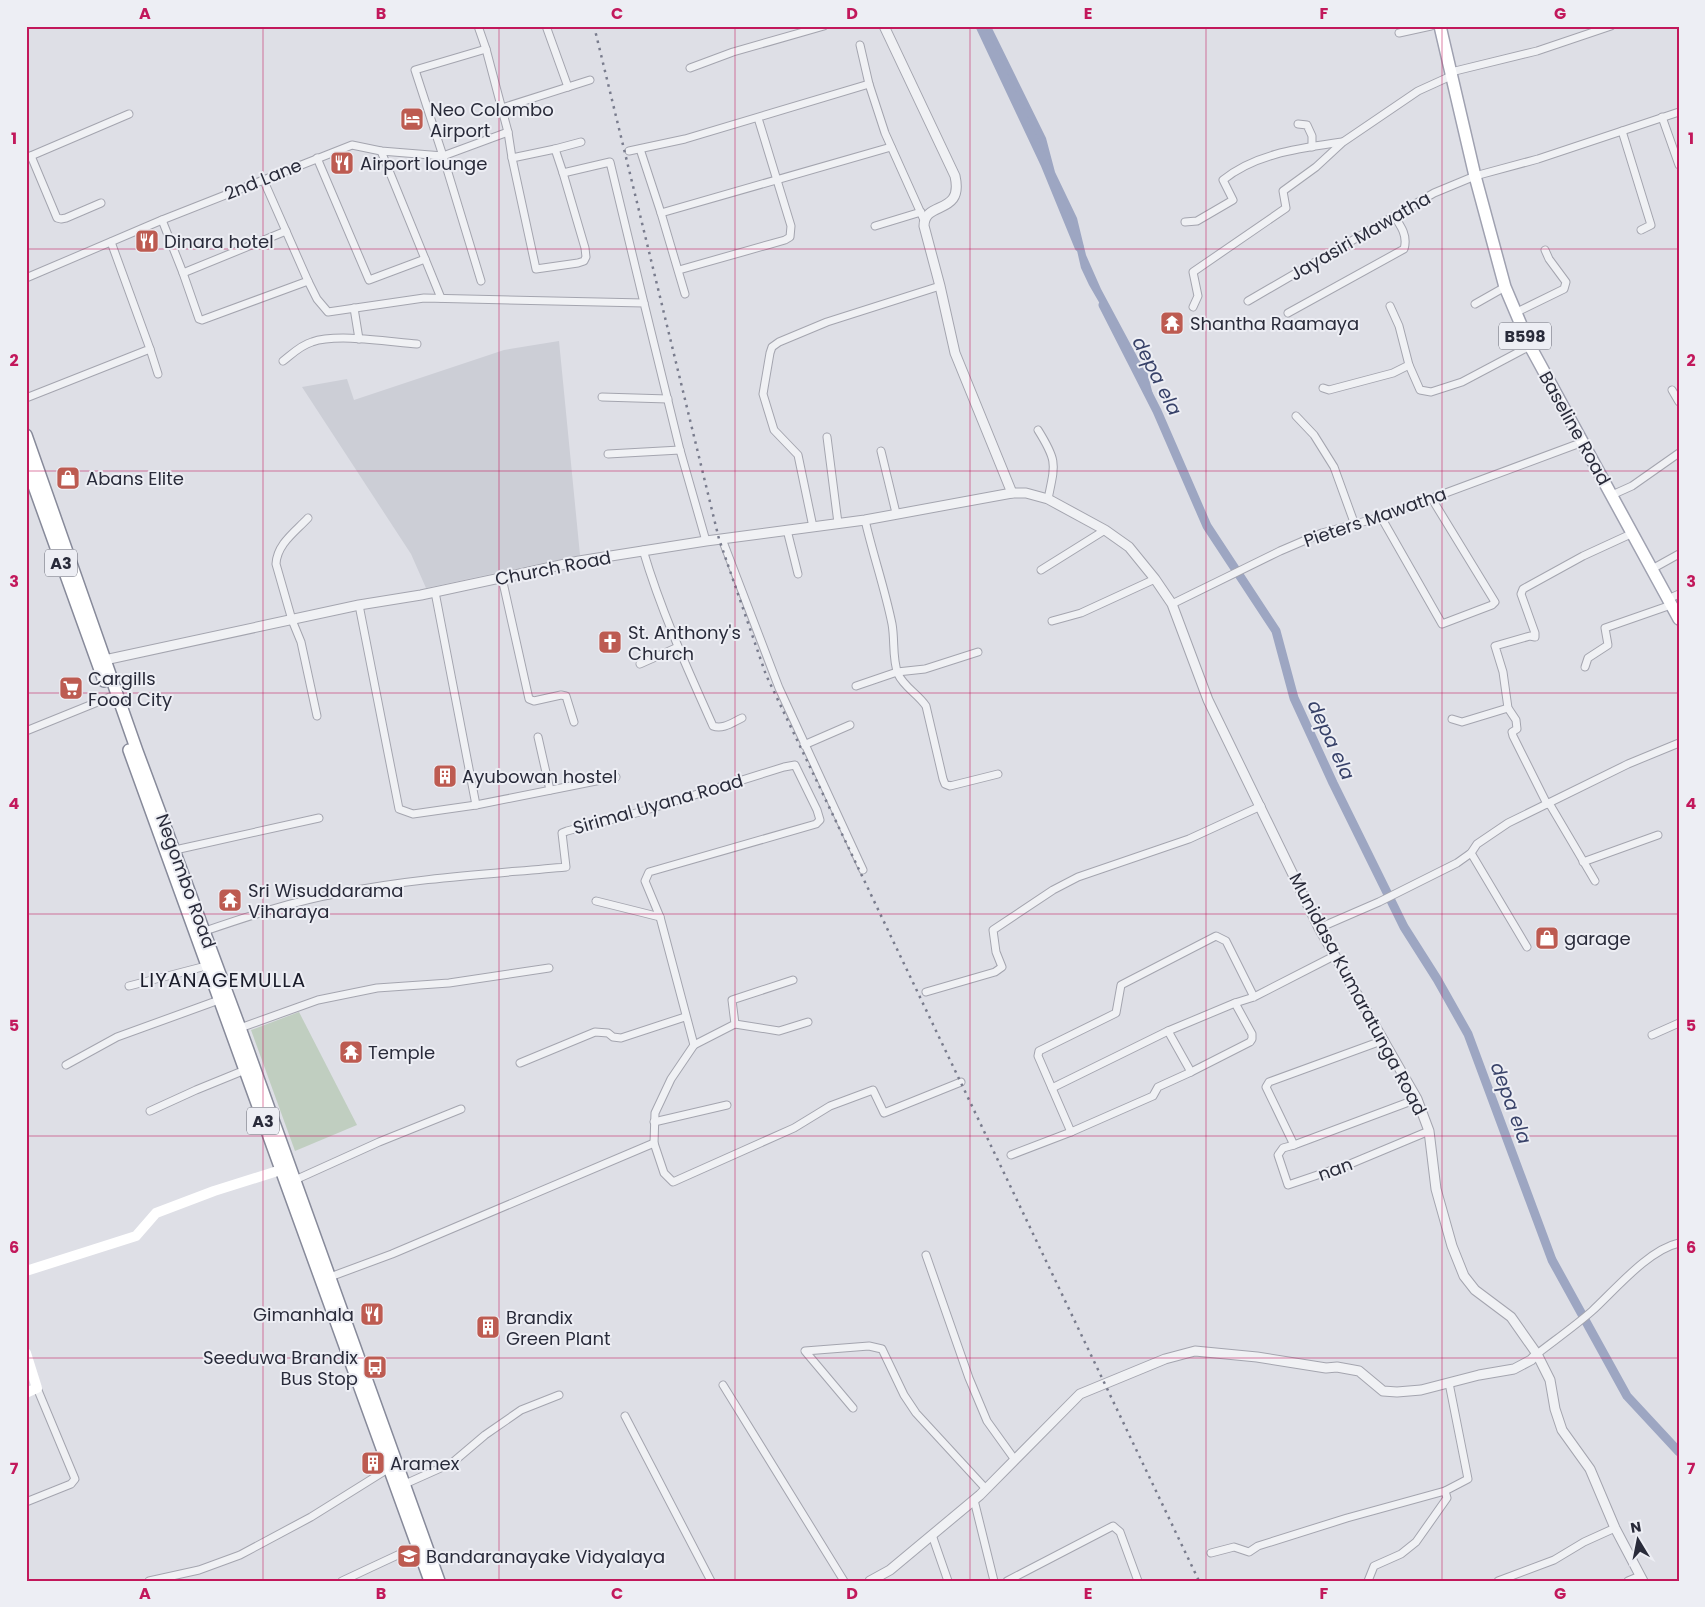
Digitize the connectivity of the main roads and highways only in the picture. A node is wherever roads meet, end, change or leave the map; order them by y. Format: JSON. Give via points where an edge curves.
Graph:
{"nodes":[{"id":1,"x":1440,"y":26,"type":"edge"},
{"id":2,"x":26,"y":435,"type":"edge"},
{"id":3,"x":26,"y":464,"type":"edge"},
{"id":4,"x":1673,"y":600,"type":"edge"},
{"id":5,"x":1679,"y":619,"type":"edge"},
{"id":6,"x":101,"y":660,"type":"junction"},
{"id":7,"x":286,"y":1168,"type":"junction"},
{"id":8,"x":26,"y":1272,"type":"edge"},
{"id":9,"x":26,"y":1354,"type":"edge"},
{"id":10,"x":26,"y":1393,"type":"edge"},
{"id":11,"x":393,"y":1465,"type":"junction"},
{"id":12,"x":430,"y":1581,"type":"edge"},
{"id":13,"x":439,"y":1581,"type":"edge"}],
"edges":[{"from":1,"to":4,"type":"main road","name":"Baseline Road","number":"B598","via":[[1475,176],[1515,313],[1652,570]]},
{"from":2,"to":6,"type":"main road","name":"Negombo Road","number":"A3"},
{"from":3,"to":6,"type":"main road","name":"Negombo Road","number":"A3"},
{"from":4,"to":5,"type":"main road","name":"Baseline Road","number":"B598"},
{"from":6,"to":7,"type":"main road","name":"Negombo Road","number":"A3","via":[[240,1028]]},
{"from":6,"to":7,"type":"main road","name":"Negombo Road","number":"A3","via":[[110,697],[206,966]]},
{"from":7,"to":8,"type":"main road","via":[[156,1213],[136,1236]]},
{"from":7,"to":11,"type":"main road","name":"Negombo Road","number":"A3"},
{"from":7,"to":11,"type":"main road","name":"Negombo Road","number":"A3","via":[[295,1180],[330,1277]]},
{"from":9,"to":10,"type":"main road","via":[[37,1388]]},
{"from":11,"to":12,"type":"main road","name":"Negombo Road","number":"A3"},
{"from":11,"to":13,"type":"main road","name":"Negombo Road","number":"A3","via":[[405,1484]]}]}
